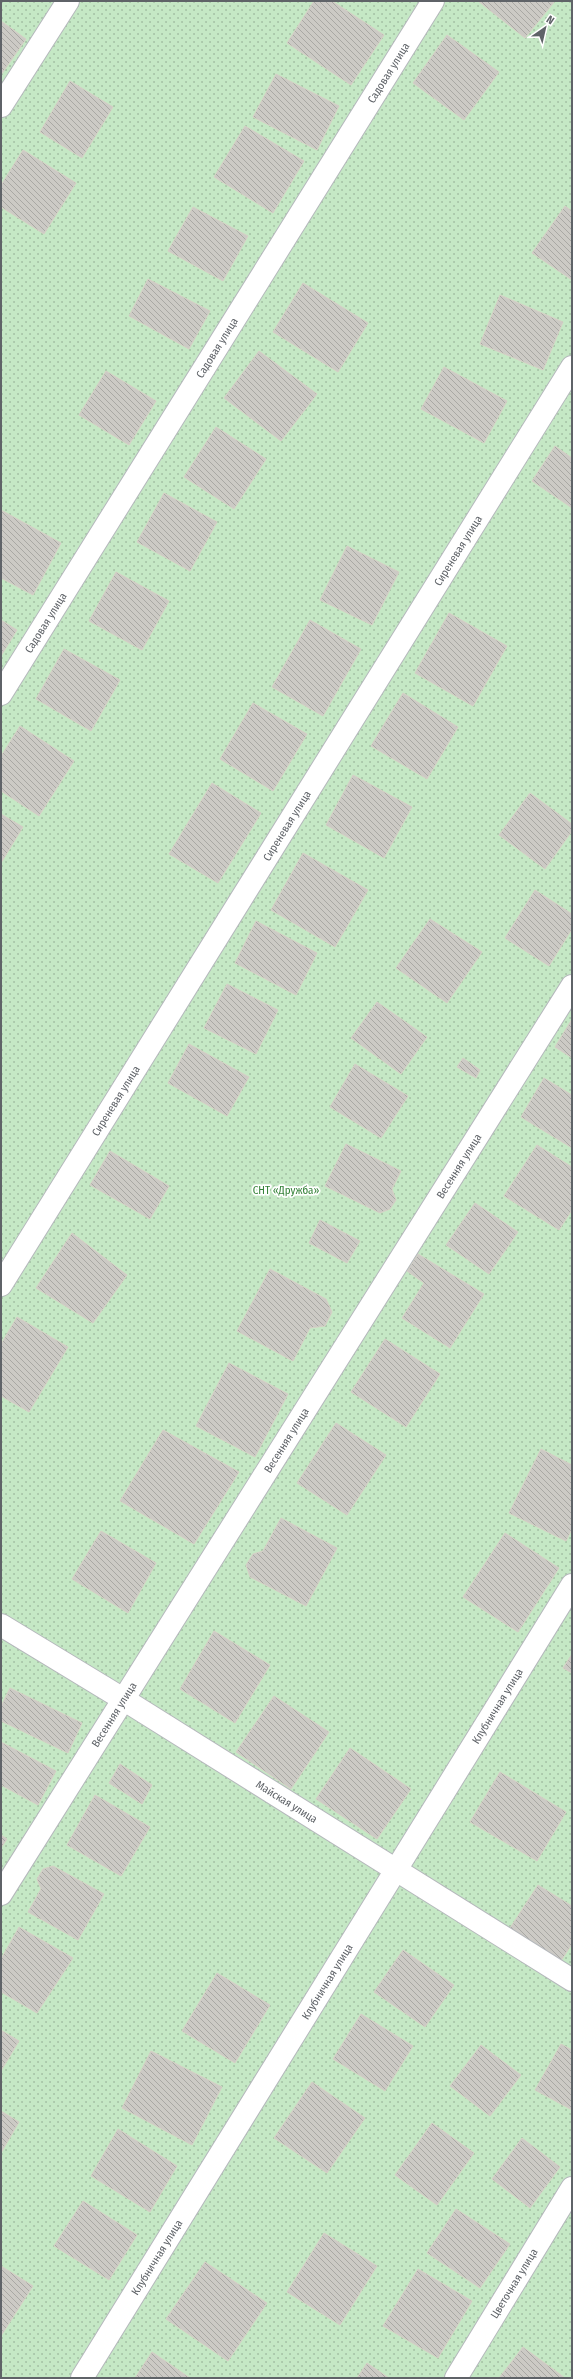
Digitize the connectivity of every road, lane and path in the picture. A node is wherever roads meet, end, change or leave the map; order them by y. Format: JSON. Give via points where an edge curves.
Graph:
{"nodes":[{"id":1,"x":68,"y":1,"type":"edge"},
{"id":2,"x":433,"y":1,"type":"edge"},
{"id":3,"x":1,"y":106,"type":"edge"},
{"id":4,"x":572,"y":367,"type":"edge"},
{"id":5,"x":1,"y":694,"type":"edge"},
{"id":6,"x":572,"y":986,"type":"edge"},
{"id":7,"x":1,"y":1285,"type":"edge"},
{"id":8,"x":572,"y":1585,"type":"edge"},
{"id":9,"x":1,"y":1626,"type":"edge"},
{"id":10,"x":123,"y":1699,"type":"junction"},
{"id":11,"x":396,"y":1869,"type":"junction"},
{"id":12,"x":1,"y":1894,"type":"edge"},
{"id":13,"x":572,"y":1980,"type":"edge"},
{"id":14,"x":572,"y":2188,"type":"edge"},
{"id":15,"x":82,"y":2378,"type":"edge"},
{"id":16,"x":456,"y":2378,"type":"edge"}],
"edges":[{"from":1,"to":3,"type":"street"},
{"from":2,"to":5,"type":"street","name":"Садовая улица"},
{"from":4,"to":7,"type":"street","name":"Сиреневая улица"},
{"from":6,"to":10,"type":"street","name":"Весенняя улица"},
{"from":8,"to":11,"type":"street","name":"Клубничная улица"},
{"from":9,"to":10,"type":"street","name":"Майская улица"},
{"from":10,"to":11,"type":"street","name":"Майская улица"},
{"from":10,"to":12,"type":"street","name":"Весенняя улица"},
{"from":11,"to":13,"type":"street","name":"Майская улица"},
{"from":11,"to":15,"type":"street","name":"Клубничная улица"},
{"from":14,"to":16,"type":"street","name":"Цветочная улица"}]}
